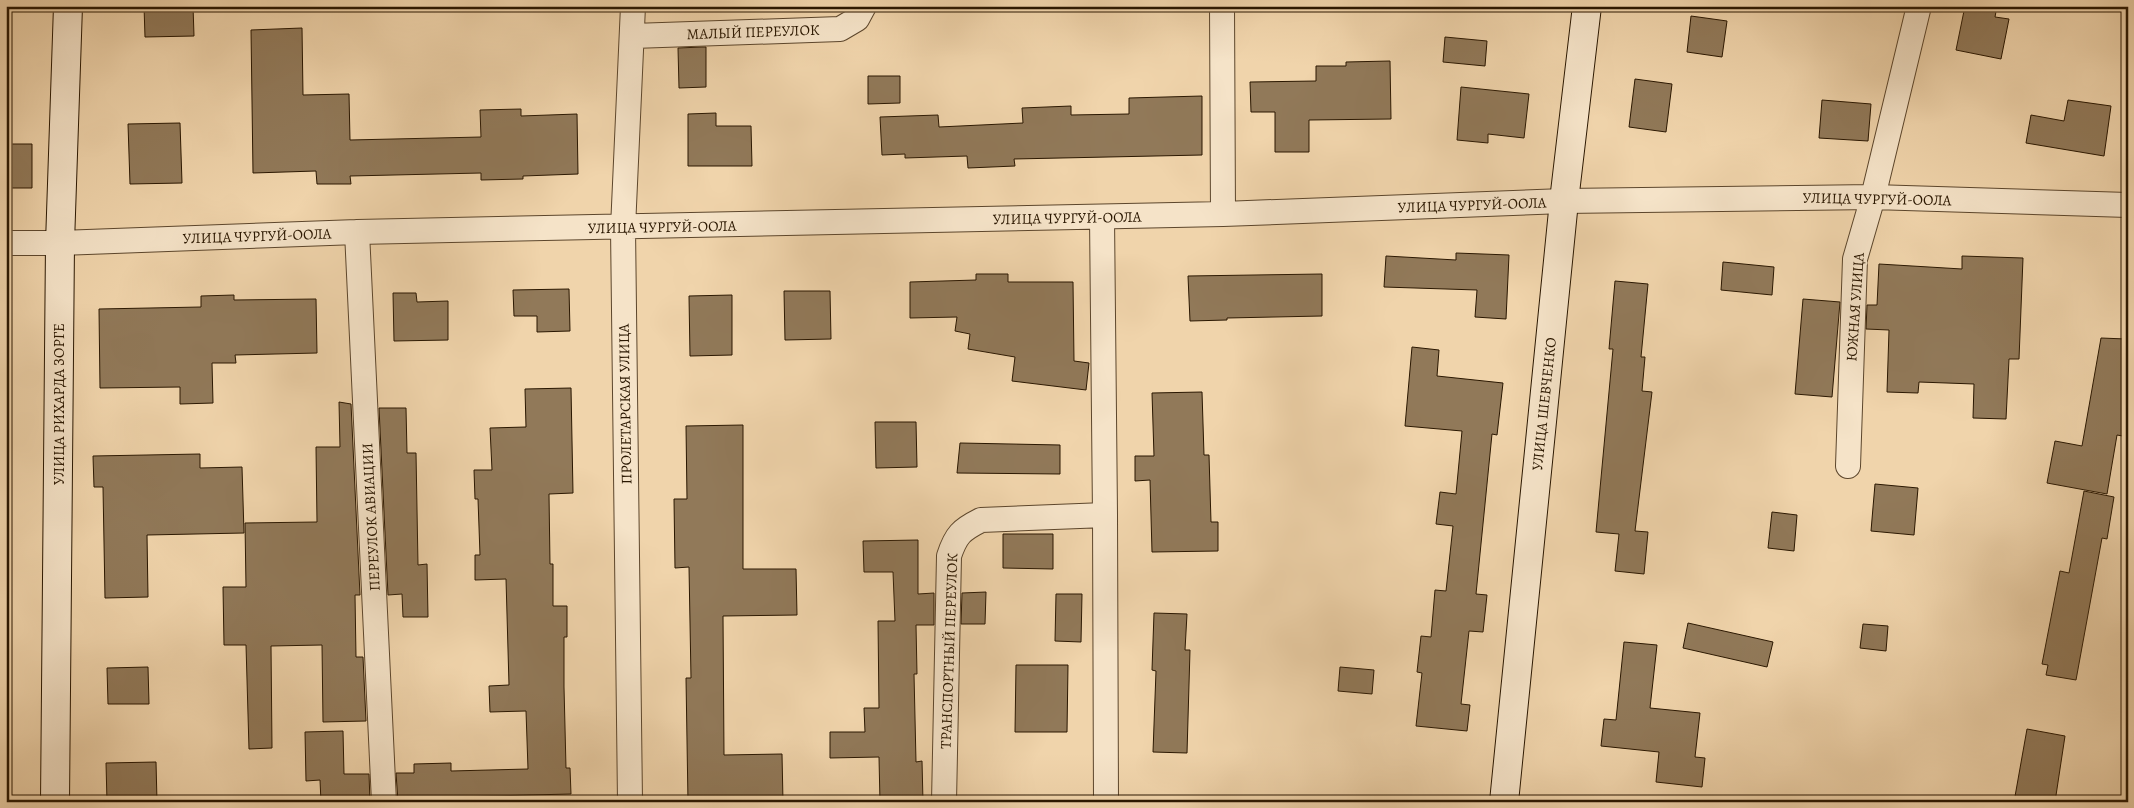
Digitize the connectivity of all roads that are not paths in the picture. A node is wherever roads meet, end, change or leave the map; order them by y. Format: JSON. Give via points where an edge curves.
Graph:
{"nodes":[{"id":1,"x":68,"y":6,"type":"edge"},
{"id":2,"x":633,"y":6,"type":"edge"},
{"id":3,"x":864,"y":6,"type":"edge"},
{"id":4,"x":1222,"y":6,"type":"edge"},
{"id":5,"x":1587,"y":6,"type":"edge"},
{"id":6,"x":1919,"y":6,"type":"edge"},
{"id":7,"x":633,"y":36,"type":"junction"},
{"id":8,"x":1873,"y":197,"type":"junction"},
{"id":9,"x":1564,"y":202,"type":"junction"},
{"id":10,"x":2128,"y":205,"type":"edge"},
{"id":11,"x":1223,"y":214,"type":"junction"},
{"id":12,"x":1102,"y":217,"type":"junction"},
{"id":13,"x":623,"y":228,"type":"junction"},
{"id":14,"x":357,"y":232,"type":"junction"},
{"id":15,"x":6,"y":243,"type":"edge"},
{"id":16,"x":60,"y":243,"type":"junction"},
{"id":17,"x":1848,"y":466,"type":"dead end"},
{"id":18,"x":1106,"y":514,"type":"junction"},
{"id":19,"x":55,"y":802,"type":"edge"},
{"id":20,"x":384,"y":802,"type":"edge"},
{"id":21,"x":630,"y":802,"type":"edge"},
{"id":22,"x":944,"y":802,"type":"edge"},
{"id":23,"x":1106,"y":802,"type":"edge"},
{"id":24,"x":1504,"y":802,"type":"edge"}],
"edges":[{"from":1,"to":16,"type":"street","name":"УЛИЦА РИХАРДА ЗОРГЕ"},
{"from":2,"to":7,"type":"street","name":"ПРОЛЕТАРСКАЯ УЛИЦА"},
{"from":3,"to":7,"type":"street","name":"МАЛЫЙ ПЕРЕУЛОК","via":[[856,19],[840,29]]},
{"from":4,"to":11,"type":"street"},
{"from":5,"to":9,"type":"street","name":"УЛИЦА ШЕВЧЕНКО"},
{"from":6,"to":8,"type":"street","name":"ЮЖНАЯ УЛИЦА"},
{"from":7,"to":13,"type":"street","name":"ПРОЛЕТАРСКАЯ УЛИЦА"},
{"from":8,"to":9,"type":"street","name":"УЛИЦА ЧУРГУЙ-ООЛА"},
{"from":8,"to":10,"type":"street","name":"УЛИЦА ЧУРГУЙ-ООЛА"},
{"from":8,"to":17,"type":"street","name":"ЮЖНАЯ УЛИЦА","via":[[1856,259]]},
{"from":9,"to":11,"type":"street","name":"УЛИЦА ЧУРГУЙ-ООЛА"},
{"from":9,"to":24,"type":"street","name":"УЛИЦА ШЕВЧЕНКО"},
{"from":11,"to":12,"type":"street","name":"УЛИЦА ЧУРГУЙ-ООЛА"},
{"from":12,"to":13,"type":"street","name":"УЛИЦА ЧУРГУЙ-ООЛА"},
{"from":12,"to":18,"type":"street"},
{"from":13,"to":14,"type":"street","name":"УЛИЦА ЧУРГУЙ-ООЛА"},
{"from":13,"to":21,"type":"street","name":"ПРОЛЕТАРСКАЯ УЛИЦА"},
{"from":14,"to":16,"type":"street","name":"УЛИЦА ЧУРГУЙ-ООЛА"},
{"from":14,"to":20,"type":"street","name":"ПЕРЕУЛОК АВИАЦИИ"},
{"from":15,"to":16,"type":"street","name":"УЛИЦА ЧУРГУЙ-ООЛА"},
{"from":16,"to":19,"type":"street","name":"УЛИЦА РИХАРДА ЗОРГЕ"},
{"from":18,"to":22,"type":"street","name":"ТРАНСПОРТНЫЙ ПЕРЕУЛОК","via":[[981,520],[955,538],[950,556]]},
{"from":18,"to":23,"type":"street"}]}
